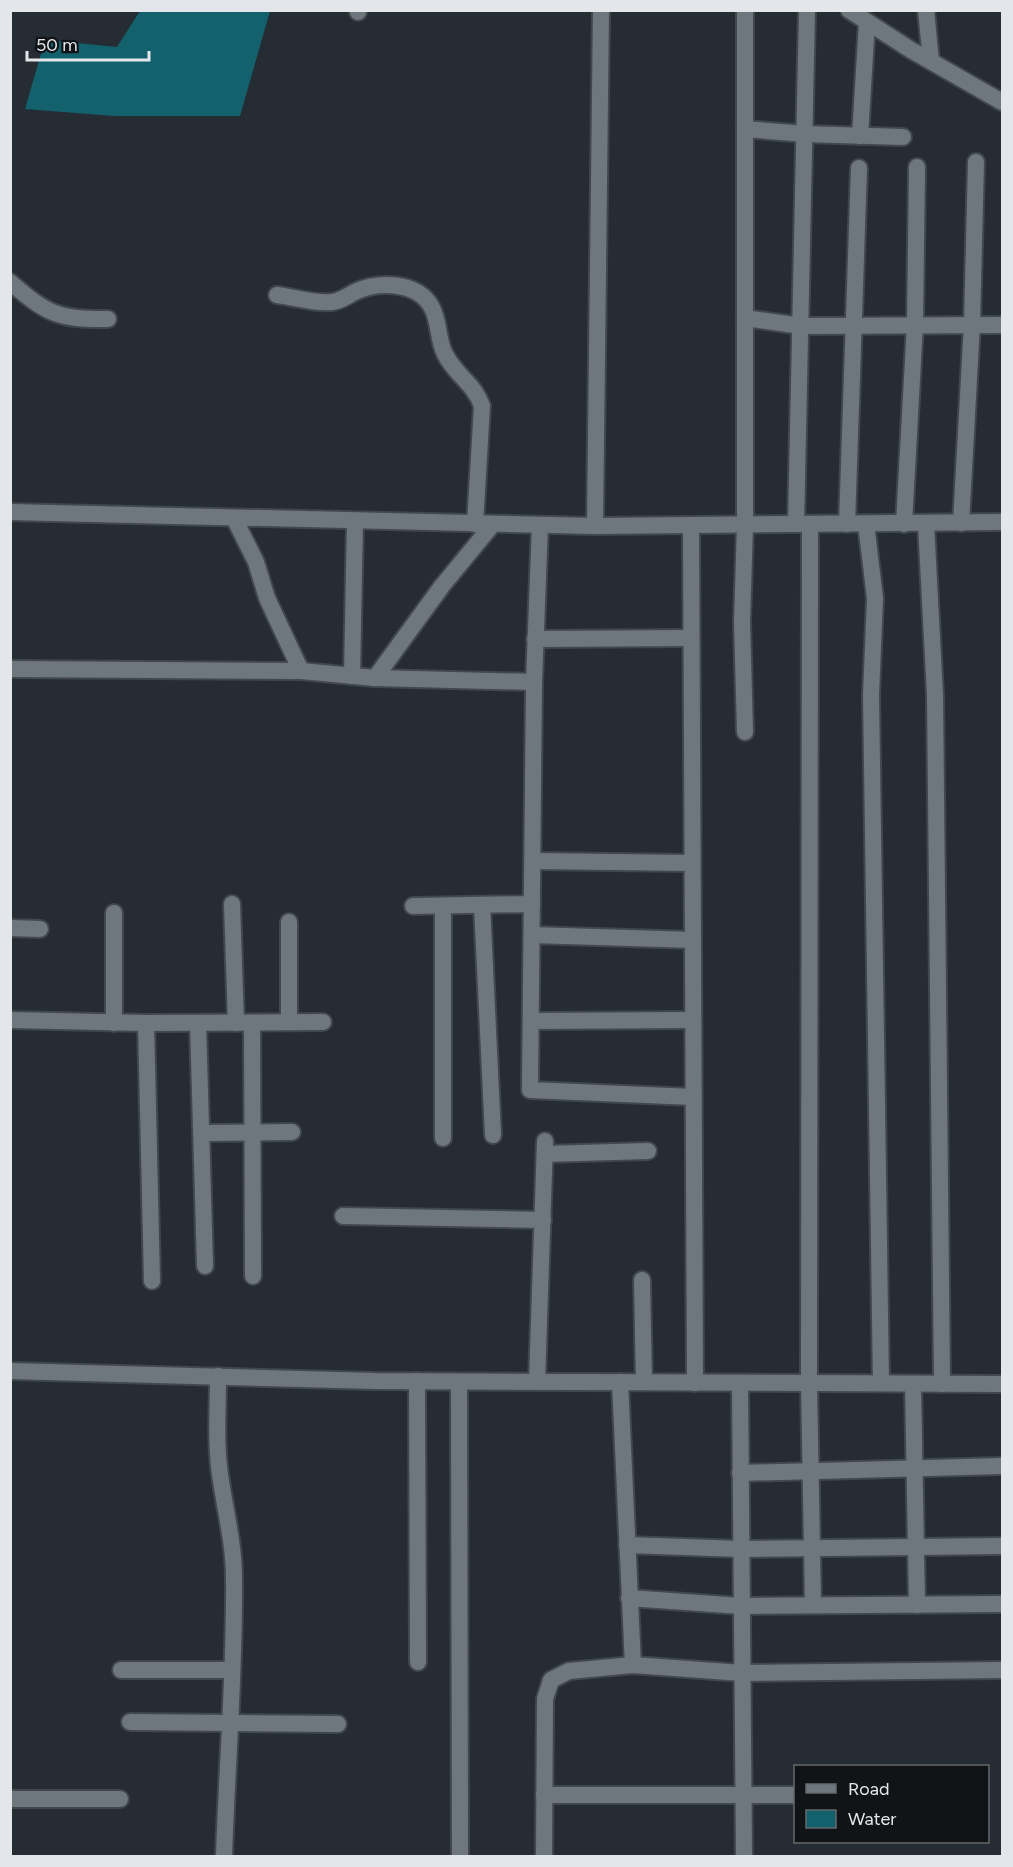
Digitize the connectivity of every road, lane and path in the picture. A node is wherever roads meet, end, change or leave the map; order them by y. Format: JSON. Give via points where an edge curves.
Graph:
{"nodes":[{"id":1,"x":601,"y":10,"type":"edge"},
{"id":2,"x":745,"y":10,"type":"edge"},
{"id":3,"x":807,"y":10,"type":"edge"},
{"id":4,"x":926,"y":10,"type":"edge"},
{"id":5,"x":850,"y":11,"type":"edge"},
{"id":6,"x":867,"y":22,"type":"junction"},
{"id":7,"x":931,"y":61,"type":"junction"},
{"id":8,"x":1002,"y":102,"type":"edge"},
{"id":9,"x":745,"y":129,"type":"junction"},
{"id":10,"x":805,"y":134,"type":"junction"},
{"id":11,"x":860,"y":136,"type":"junction"},
{"id":12,"x":903,"y":137,"type":"dead end"},
{"id":13,"x":976,"y":162,"type":"dead end"},
{"id":14,"x":917,"y":167,"type":"dead end"},
{"id":15,"x":859,"y":168,"type":"dead end"},
{"id":16,"x":10,"y":282,"type":"edge"},
{"id":17,"x":277,"y":294,"type":"dead end"},
{"id":18,"x":745,"y":318,"type":"junction"},
{"id":19,"x":108,"y":319,"type":"dead end"},
{"id":20,"x":915,"y":324,"type":"junction"},
{"id":21,"x":972,"y":324,"type":"junction"},
{"id":22,"x":1002,"y":325,"type":"edge"},
{"id":23,"x":801,"y":326,"type":"junction"},
{"id":24,"x":854,"y":326,"type":"junction"},
{"id":25,"x":10,"y":512,"type":"edge"},
{"id":26,"x":234,"y":518,"type":"junction"},
{"id":27,"x":355,"y":521,"type":"junction"},
{"id":28,"x":1002,"y":522,"type":"edge"},
{"id":29,"x":961,"y":523,"type":"junction"},
{"id":30,"x":475,"y":524,"type":"junction"},
{"id":31,"x":493,"y":524,"type":"junction"},
{"id":32,"x":847,"y":524,"type":"junction"},
{"id":33,"x":866,"y":524,"type":"junction"},
{"id":34,"x":904,"y":524,"type":"junction"},
{"id":35,"x":926,"y":524,"type":"junction"},
{"id":36,"x":540,"y":525,"type":"junction"},
{"id":37,"x":690,"y":525,"type":"junction"},
{"id":38,"x":745,"y":525,"type":"junction"},
{"id":39,"x":803,"y":525,"type":"junction"},
{"id":40,"x":595,"y":526,"type":"junction"},
{"id":41,"x":691,"y":638,"type":"junction"},
{"id":42,"x":536,"y":639,"type":"junction"},
{"id":43,"x":10,"y":669,"type":"edge"},
{"id":44,"x":301,"y":671,"type":"junction"},
{"id":45,"x":352,"y":676,"type":"junction"},
{"id":46,"x":375,"y":678,"type":"junction"},
{"id":47,"x":534,"y":682,"type":"junction"},
{"id":48,"x":745,"y":732,"type":"dead end"},
{"id":49,"x":533,"y":861,"type":"junction"},
{"id":50,"x":692,"y":863,"type":"junction"},
{"id":51,"x":232,"y":904,"type":"dead end"},
{"id":52,"x":532,"y":904,"type":"junction"},
{"id":53,"x":482,"y":905,"type":"junction"},
{"id":54,"x":413,"y":906,"type":"dead end"},
{"id":55,"x":443,"y":906,"type":"junction"},
{"id":56,"x":114,"y":913,"type":"dead end"},
{"id":57,"x":289,"y":922,"type":"dead end"},
{"id":58,"x":10,"y":928,"type":"edge"},
{"id":59,"x":40,"y":929,"type":"dead end"},
{"id":60,"x":532,"y":935,"type":"junction"},
{"id":61,"x":693,"y":940,"type":"junction"},
{"id":62,"x":10,"y":1020,"type":"edge"},
{"id":63,"x":693,"y":1020,"type":"junction"},
{"id":64,"x":531,"y":1021,"type":"junction"},
{"id":65,"x":289,"y":1022,"type":"junction"},
{"id":66,"x":323,"y":1022,"type":"dead end"},
{"id":67,"x":114,"y":1023,"type":"junction"},
{"id":68,"x":146,"y":1023,"type":"junction"},
{"id":69,"x":198,"y":1023,"type":"junction"},
{"id":70,"x":244,"y":1023,"type":"junction"},
{"id":71,"x":693,"y":1097,"type":"junction"},
{"id":72,"x":292,"y":1132,"type":"dead end"},
{"id":73,"x":202,"y":1133,"type":"junction"},
{"id":74,"x":252,"y":1133,"type":"junction"},
{"id":75,"x":493,"y":1135,"type":"dead end"},
{"id":76,"x":443,"y":1138,"type":"dead end"},
{"id":77,"x":648,"y":1150,"type":"dead end"},
{"id":78,"x":343,"y":1216,"type":"dead end"},
{"id":79,"x":543,"y":1220,"type":"junction"},
{"id":80,"x":205,"y":1266,"type":"dead end"},
{"id":81,"x":253,"y":1276,"type":"dead end"},
{"id":82,"x":642,"y":1280,"type":"dead end"},
{"id":83,"x":152,"y":1281,"type":"dead end"},
{"id":84,"x":10,"y":1371,"type":"edge"},
{"id":85,"x":218,"y":1376,"type":"junction"},
{"id":86,"x":417,"y":1381,"type":"junction"},
{"id":87,"x":459,"y":1382,"type":"junction"},
{"id":88,"x":537,"y":1382,"type":"junction"},
{"id":89,"x":620,"y":1382,"type":"junction"},
{"id":90,"x":644,"y":1382,"type":"junction"},
{"id":91,"x":695,"y":1383,"type":"junction"},
{"id":92,"x":740,"y":1383,"type":"junction"},
{"id":93,"x":809,"y":1383,"type":"junction"},
{"id":94,"x":881,"y":1383,"type":"junction"},
{"id":95,"x":913,"y":1384,"type":"junction"},
{"id":96,"x":942,"y":1384,"type":"junction"},
{"id":97,"x":1002,"y":1384,"type":"edge"},
{"id":98,"x":1002,"y":1466,"type":"edge"},
{"id":99,"x":914,"y":1469,"type":"junction"},
{"id":100,"x":811,"y":1470,"type":"junction"},
{"id":101,"x":740,"y":1473,"type":"junction"},
{"id":102,"x":627,"y":1545,"type":"junction"},
{"id":103,"x":1002,"y":1546,"type":"edge"},
{"id":104,"x":915,"y":1547,"type":"junction"},
{"id":105,"x":812,"y":1548,"type":"junction"},
{"id":106,"x":741,"y":1549,"type":"junction"},
{"id":107,"x":630,"y":1598,"type":"junction"},
{"id":108,"x":1002,"y":1604,"type":"edge"},
{"id":109,"x":813,"y":1605,"type":"junction"},
{"id":110,"x":917,"y":1605,"type":"junction"},
{"id":111,"x":741,"y":1606,"type":"junction"},
{"id":112,"x":418,"y":1662,"type":"dead end"},
{"id":113,"x":633,"y":1665,"type":"junction"},
{"id":114,"x":121,"y":1670,"type":"dead end"},
{"id":115,"x":232,"y":1670,"type":"junction"},
{"id":116,"x":1002,"y":1670,"type":"edge"},
{"id":117,"x":742,"y":1673,"type":"junction"},
{"id":118,"x":130,"y":1722,"type":"dead end"},
{"id":119,"x":229,"y":1723,"type":"junction"},
{"id":120,"x":338,"y":1724,"type":"dead end"},
{"id":121,"x":544,"y":1795,"type":"junction"},
{"id":122,"x":743,"y":1795,"type":"junction"},
{"id":123,"x":794,"y":1795,"type":"edge"},
{"id":124,"x":10,"y":1799,"type":"edge"},
{"id":125,"x":120,"y":1799,"type":"dead end"},
{"id":126,"x":224,"y":1857,"type":"edge"},
{"id":127,"x":460,"y":1857,"type":"edge"},
{"id":128,"x":544,"y":1857,"type":"edge"},
{"id":129,"x":744,"y":1857,"type":"edge"}],
"edges":[{"from":1,"to":40,"type":"street"},
{"from":2,"to":9,"type":"street"},
{"from":3,"to":10,"type":"street"},
{"from":4,"to":7,"type":"street"},
{"from":5,"to":6,"type":"street"},
{"from":6,"to":7,"type":"street"},
{"from":6,"to":11,"type":"street"},
{"from":7,"to":8,"type":"street"},
{"from":9,"to":10,"type":"street"},
{"from":9,"to":18,"type":"street"},
{"from":10,"to":11,"type":"street"},
{"from":10,"to":23,"type":"street"},
{"from":11,"to":12,"type":"street"},
{"from":13,"to":21,"type":"street"},
{"from":14,"to":20,"type":"street"},
{"from":15,"to":24,"type":"street"},
{"from":16,"to":19,"type":"street","via":[[46,310],[61,316],[76,320]]},
{"from":17,"to":30,"type":"street","via":[[324,303],[375,285],[389,285],[421,294],[430,303],[444,353],[472,386],[482,406]]},
{"from":18,"to":23,"type":"street"},
{"from":18,"to":38,"type":"street"},
{"from":20,"to":21,"type":"street"},
{"from":20,"to":24,"type":"street"},
{"from":20,"to":34,"type":"street"},
{"from":21,"to":22,"type":"street"},
{"from":21,"to":29,"type":"street"},
{"from":23,"to":24,"type":"street"},
{"from":23,"to":39,"type":"street"},
{"from":24,"to":32,"type":"street"},
{"from":25,"to":26,"type":"street"},
{"from":26,"to":27,"type":"street"},
{"from":26,"to":44,"type":"street"},
{"from":27,"to":30,"type":"street"},
{"from":27,"to":45,"type":"street"},
{"from":28,"to":29,"type":"street"},
{"from":29,"to":35,"type":"street"},
{"from":30,"to":31,"type":"street"},
{"from":31,"to":36,"type":"street"},
{"from":31,"to":46,"type":"street"},
{"from":32,"to":33,"type":"street"},
{"from":32,"to":39,"type":"street"},
{"from":33,"to":34,"type":"street"},
{"from":33,"to":94,"type":"street","via":[[875,598],[871,695]]},
{"from":34,"to":35,"type":"street"},
{"from":35,"to":96,"type":"street","via":[[935,695]]},
{"from":36,"to":40,"type":"street"},
{"from":36,"to":42,"type":"street"},
{"from":37,"to":38,"type":"street"},
{"from":37,"to":40,"type":"street"},
{"from":37,"to":41,"type":"street"},
{"from":38,"to":39,"type":"street"},
{"from":38,"to":48,"type":"street"},
{"from":39,"to":93,"type":"street"},
{"from":41,"to":42,"type":"street"},
{"from":41,"to":50,"type":"street"},
{"from":42,"to":47,"type":"street"},
{"from":43,"to":44,"type":"street"},
{"from":44,"to":45,"type":"street"},
{"from":45,"to":46,"type":"street"},
{"from":46,"to":47,"type":"street"},
{"from":47,"to":49,"type":"street"},
{"from":49,"to":50,"type":"street"},
{"from":49,"to":52,"type":"street"},
{"from":50,"to":61,"type":"street"},
{"from":51,"to":70,"type":"street"},
{"from":52,"to":53,"type":"street"},
{"from":52,"to":60,"type":"street"},
{"from":53,"to":55,"type":"street"},
{"from":53,"to":75,"type":"street"},
{"from":54,"to":55,"type":"street"},
{"from":55,"to":76,"type":"street"},
{"from":56,"to":67,"type":"street"},
{"from":57,"to":65,"type":"street"},
{"from":58,"to":59,"type":"street"},
{"from":60,"to":61,"type":"street"},
{"from":60,"to":64,"type":"street"},
{"from":61,"to":63,"type":"street"},
{"from":62,"to":67,"type":"street"},
{"from":63,"to":64,"type":"street"},
{"from":63,"to":71,"type":"street"},
{"from":64,"to":71,"type":"street","via":[[530,1090]]},
{"from":65,"to":66,"type":"street"},
{"from":65,"to":70,"type":"street"},
{"from":67,"to":68,"type":"street"},
{"from":68,"to":69,"type":"street"},
{"from":68,"to":83,"type":"street"},
{"from":69,"to":70,"type":"street"},
{"from":69,"to":73,"type":"street"},
{"from":70,"to":74,"type":"street"},
{"from":71,"to":91,"type":"street"},
{"from":72,"to":74,"type":"street"},
{"from":73,"to":74,"type":"street"},
{"from":73,"to":80,"type":"street"},
{"from":74,"to":81,"type":"street"},
{"from":77,"to":79,"type":"street","via":[[545,1148]]},
{"from":78,"to":79,"type":"street"},
{"from":79,"to":88,"type":"street"},
{"from":82,"to":90,"type":"street"},
{"from":84,"to":85,"type":"street"},
{"from":85,"to":86,"type":"street"},
{"from":85,"to":115,"type":"street","via":[[220,1479],[233,1542]]},
{"from":86,"to":87,"type":"street"},
{"from":86,"to":112,"type":"street"},
{"from":87,"to":88,"type":"street"},
{"from":87,"to":127,"type":"street"},
{"from":88,"to":89,"type":"street"},
{"from":89,"to":90,"type":"street"},
{"from":89,"to":102,"type":"street"},
{"from":90,"to":91,"type":"street"},
{"from":91,"to":92,"type":"street"},
{"from":92,"to":93,"type":"street"},
{"from":92,"to":101,"type":"street"},
{"from":93,"to":94,"type":"street"},
{"from":93,"to":100,"type":"street"},
{"from":94,"to":95,"type":"street"},
{"from":95,"to":96,"type":"street"},
{"from":95,"to":99,"type":"street"},
{"from":96,"to":97,"type":"street"},
{"from":98,"to":99,"type":"street"},
{"from":99,"to":100,"type":"street"},
{"from":99,"to":104,"type":"street"},
{"from":100,"to":101,"type":"street"},
{"from":100,"to":105,"type":"street"},
{"from":101,"to":106,"type":"street"},
{"from":102,"to":106,"type":"street"},
{"from":102,"to":107,"type":"street"},
{"from":103,"to":104,"type":"street"},
{"from":104,"to":105,"type":"street"},
{"from":104,"to":110,"type":"street"},
{"from":105,"to":106,"type":"street"},
{"from":105,"to":109,"type":"street"},
{"from":106,"to":111,"type":"street"},
{"from":107,"to":111,"type":"street"},
{"from":107,"to":113,"type":"street"},
{"from":108,"to":110,"type":"street"},
{"from":109,"to":110,"type":"street"},
{"from":109,"to":111,"type":"street"},
{"from":111,"to":117,"type":"street"},
{"from":113,"to":117,"type":"street"},
{"from":113,"to":121,"type":"street","via":[[569,1671],[551,1680],[546,1699]]},
{"from":114,"to":115,"type":"street"},
{"from":115,"to":119,"type":"street"},
{"from":116,"to":117,"type":"street"},
{"from":117,"to":122,"type":"street"},
{"from":118,"to":119,"type":"street"},
{"from":119,"to":120,"type":"street"},
{"from":119,"to":126,"type":"street"},
{"from":121,"to":122,"type":"street"},
{"from":121,"to":128,"type":"street"},
{"from":122,"to":123,"type":"street"},
{"from":122,"to":129,"type":"street"},
{"from":124,"to":125,"type":"street"}]}
